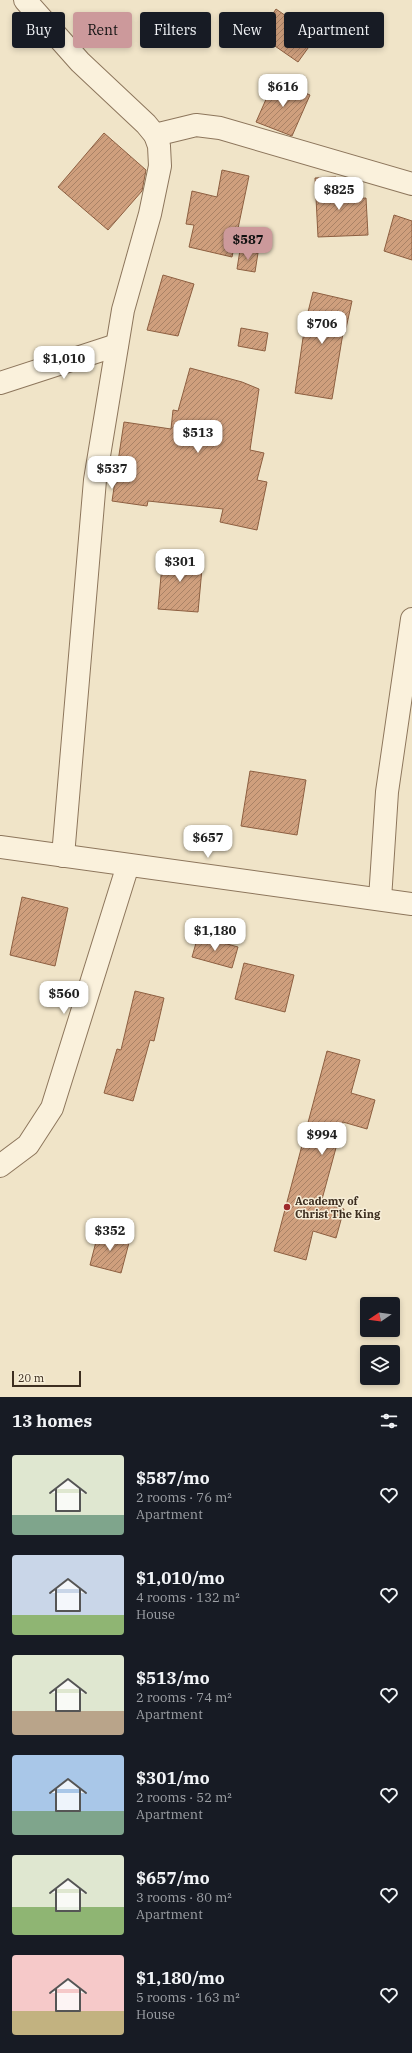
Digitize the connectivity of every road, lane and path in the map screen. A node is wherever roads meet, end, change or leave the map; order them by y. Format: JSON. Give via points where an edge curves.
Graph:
{"nodes":[{"id":1,"x":26,"y":0,"type":"edge"},
{"id":2,"x":155,"y":135,"type":"junction"},
{"id":3,"x":412,"y":184,"type":"edge"},
{"id":4,"x":117,"y":345,"type":"junction"},
{"id":5,"x":0,"y":383,"type":"edge"},
{"id":6,"x":412,"y":619,"type":"edge"},
{"id":7,"x":0,"y":847,"type":"edge"},
{"id":8,"x":63,"y":856,"type":"junction"},
{"id":9,"x":128,"y":865,"type":"junction"},
{"id":10,"x":380,"y":899,"type":"junction"},
{"id":11,"x":412,"y":904,"type":"edge"},
{"id":12,"x":0,"y":1166,"type":"edge"}],
"edges":[{"from":1,"to":2,"type":"street","via":[[80,62]]},
{"from":2,"to":3,"type":"street","via":[[196,125],[220,128]]},
{"from":2,"to":4,"type":"street","via":[[159,146],[160,166],[150,214],[123,310]]},
{"from":4,"to":5,"type":"street"},
{"from":4,"to":8,"type":"street","via":[[95,480]]},
{"from":6,"to":10,"type":"street","via":[[387,792]]},
{"from":7,"to":8,"type":"street"},
{"from":8,"to":9,"type":"street"},
{"from":9,"to":10,"type":"street"},
{"from":9,"to":12,"type":"street","via":[[52,1108],[28,1145]]},
{"from":10,"to":11,"type":"street"}]}
